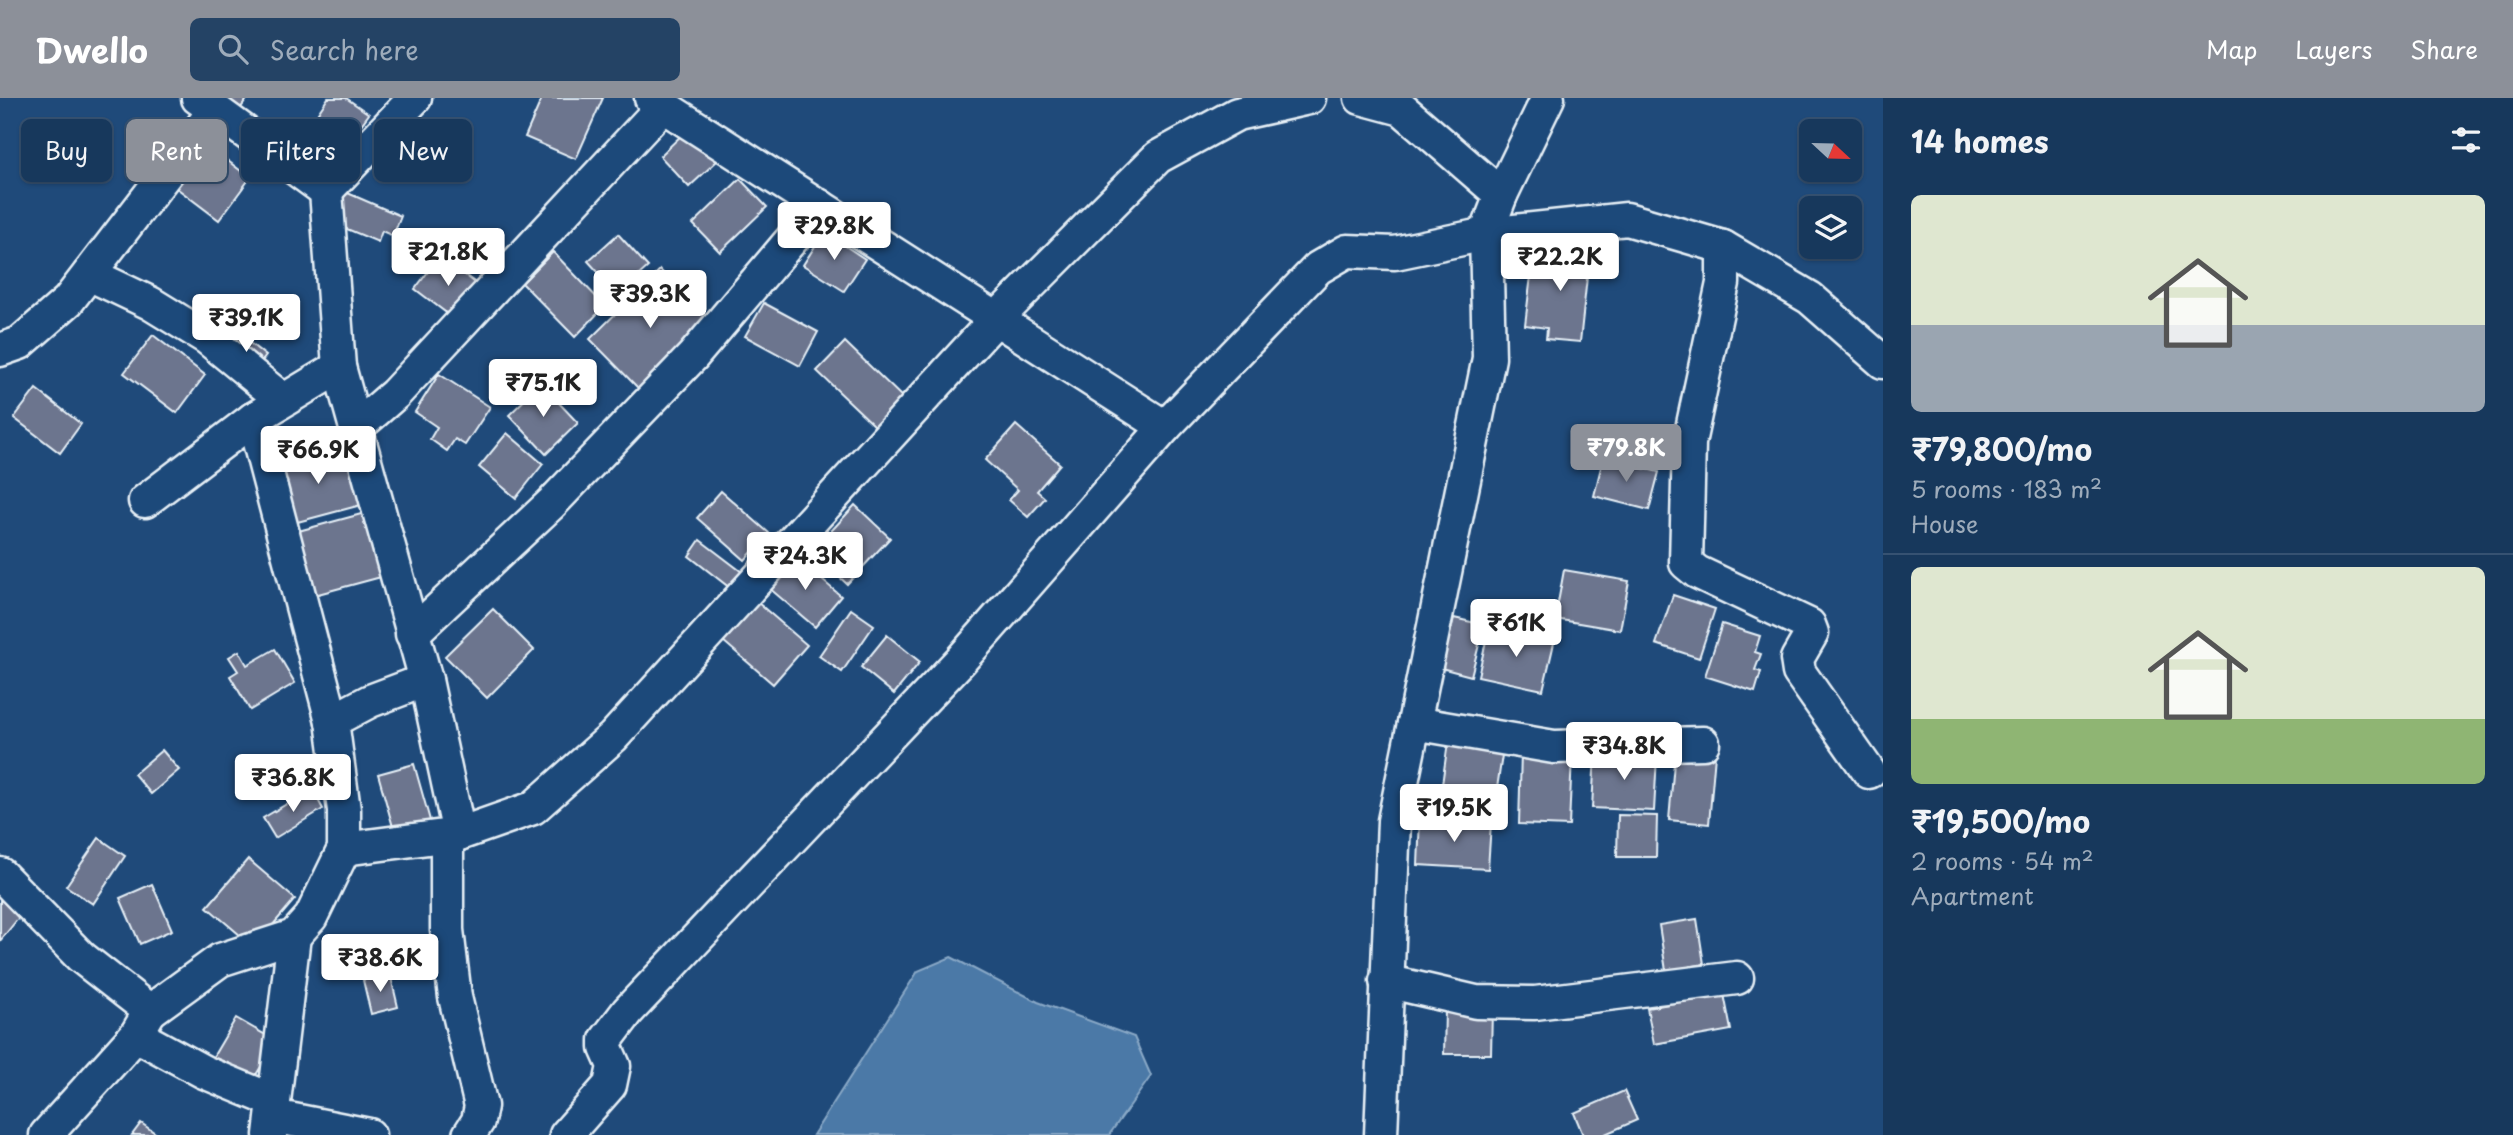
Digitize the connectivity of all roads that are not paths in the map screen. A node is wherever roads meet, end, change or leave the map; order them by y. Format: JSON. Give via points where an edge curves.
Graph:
{"nodes":[{"id":1,"x":415,"y":98,"type":"edge"},
{"id":2,"x":1309,"y":98,"type":"edge"},
{"id":3,"x":1361,"y":98,"type":"edge"},
{"id":4,"x":1548,"y":98,"type":"edge"},
{"id":5,"x":657,"y":102,"type":"edge"},
{"id":6,"x":206,"y":104,"type":"edge"},
{"id":7,"x":326,"y":191,"type":"junction"},
{"id":8,"x":1501,"y":195,"type":"junction"},
{"id":9,"x":820,"y":206,"type":"junction"},
{"id":10,"x":1486,"y":234,"type":"junction"},
{"id":11,"x":1723,"y":247,"type":"junction"},
{"id":12,"x":89,"y":274,"type":"junction"},
{"id":13,"x":996,"y":319,"type":"junction"},
{"id":14,"x":0,"y":350,"type":"edge"},
{"id":15,"x":1883,"y":362,"type":"edge"},
{"id":16,"x":339,"y":367,"type":"junction"},
{"id":17,"x":283,"y":400,"type":"junction"},
{"id":18,"x":253,"y":419,"type":"junction"},
{"id":19,"x":1166,"y":427,"type":"junction"},
{"id":20,"x":356,"y":428,"type":"junction"},
{"id":21,"x":145,"y":501,"type":"dead end"},
{"id":22,"x":412,"y":634,"type":"junction"},
{"id":23,"x":426,"y":680,"type":"junction"},
{"id":24,"x":331,"y":721,"type":"junction"},
{"id":25,"x":1414,"y":723,"type":"junction"},
{"id":26,"x":1703,"y":743,"type":"dead end"},
{"id":27,"x":1869,"y":772,"type":"dead end"},
{"id":28,"x":453,"y":835,"type":"junction"},
{"id":29,"x":344,"y":849,"type":"junction"},
{"id":30,"x":0,"y":874,"type":"edge"},
{"id":31,"x":294,"y":936,"type":"junction"},
{"id":32,"x":1737,"y":978,"type":"dead end"},
{"id":33,"x":1385,"y":981,"type":"junction"},
{"id":34,"x":143,"y":1023,"type":"junction"},
{"id":35,"x":272,"y":1117,"type":"edge"},
{"id":36,"x":46,"y":1135,"type":"edge"},
{"id":37,"x":369,"y":1135,"type":"edge"},
{"id":38,"x":469,"y":1135,"type":"edge"},
{"id":39,"x":566,"y":1135,"type":"edge"},
{"id":40,"x":1381,"y":1135,"type":"edge"}],
"edges":[{"from":1,"to":7,"type":"street"},
{"from":2,"to":13,"type":"street","via":[[1237,114],[1158,157]]},
{"from":3,"to":8,"type":"street","via":[[1402,109]]},
{"from":4,"to":8,"type":"street"},
{"from":5,"to":9,"type":"street"},
{"from":5,"to":20,"type":"street","via":[[395,394]]},
{"from":6,"to":7,"type":"street"},
{"from":6,"to":12,"type":"street"},
{"from":7,"to":16,"type":"street"},
{"from":8,"to":10,"type":"street"},
{"from":9,"to":13,"type":"street"},
{"from":9,"to":22,"type":"street","via":[[683,366],[551,504]]},
{"from":10,"to":11,"type":"street","via":[[1628,219]]},
{"from":10,"to":19,"type":"street","via":[[1395,253],[1347,251],[1335,256],[1318,268]]},
{"from":10,"to":25,"type":"street","via":[[1489,358]]},
{"from":11,"to":15,"type":"street","via":[[1810,298]]},
{"from":11,"to":27,"type":"street","via":[[1723,283],[1689,443],[1686,562],[1697,572],[1809,625],[1812,633],[1797,659],[1799,672]]},
{"from":12,"to":14,"type":"street","via":[[68,301],[20,343]]},
{"from":12,"to":17,"type":"street","via":[[207,338]]},
{"from":13,"to":19,"type":"street"},
{"from":13,"to":28,"type":"street","via":[[614,737],[533,808]]},
{"from":16,"to":17,"type":"street"},
{"from":16,"to":20,"type":"street"},
{"from":17,"to":18,"type":"street"},
{"from":18,"to":21,"type":"street"},
{"from":18,"to":24,"type":"street"},
{"from":19,"to":39,"type":"street","via":[[960,661],[628,1011],[608,1035],[614,1072],[610,1085]]},
{"from":20,"to":22,"type":"street"},
{"from":22,"to":23,"type":"street"},
{"from":23,"to":24,"type":"street"},
{"from":23,"to":28,"type":"street"},
{"from":24,"to":29,"type":"street","via":[[344,810]]},
{"from":25,"to":26,"type":"street","via":[[1554,747]]},
{"from":25,"to":33,"type":"street","via":[[1394,821]]},
{"from":28,"to":29,"type":"street"},
{"from":28,"to":38,"type":"street","via":[[447,930],[453,984],[481,1106]]},
{"from":29,"to":31,"type":"street","via":[[311,917]]},
{"from":30,"to":34,"type":"street"},
{"from":31,"to":34,"type":"street","via":[[220,960]]},
{"from":31,"to":35,"type":"street"},
{"from":32,"to":33,"type":"street","via":[[1535,1003],[1476,1002]]},
{"from":33,"to":40,"type":"street"},
{"from":34,"to":35,"type":"street","via":[[204,1072]]},
{"from":34,"to":36,"type":"street"},
{"from":35,"to":37,"type":"street"}]}
